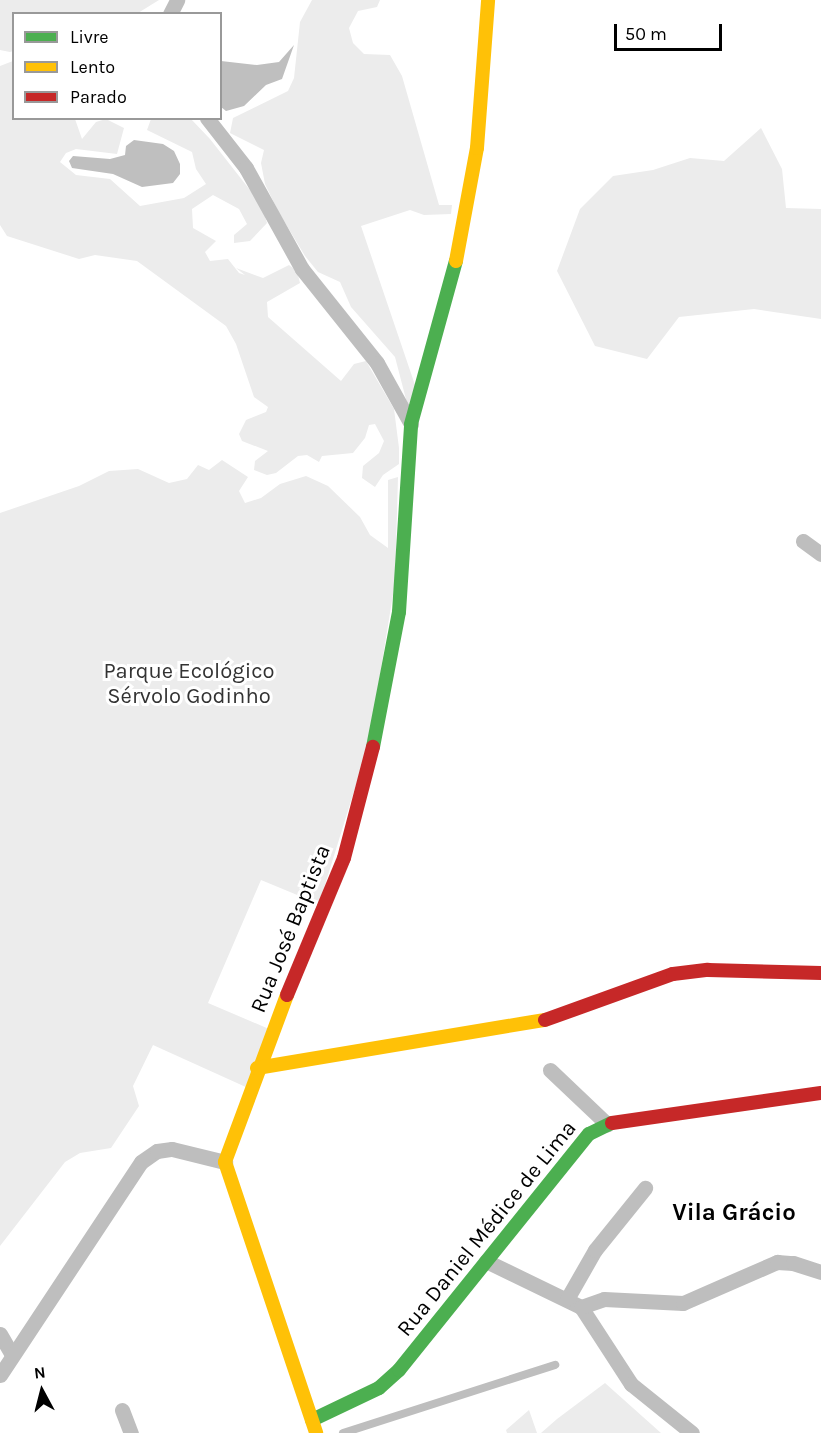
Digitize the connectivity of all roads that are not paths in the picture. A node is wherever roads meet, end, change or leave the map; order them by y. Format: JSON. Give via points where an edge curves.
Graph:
{"nodes":[{"id":1,"x":488,"y":0,"type":"edge"},
{"id":2,"x":209,"y":120,"type":"edge"},
{"id":3,"x":411,"y":424,"type":"junction"},
{"id":4,"x":803,"y":542,"type":"dead end"},
{"id":5,"x":821,"y":554,"type":"edge"},
{"id":6,"x":821,"y":973,"type":"edge"},
{"id":7,"x":257,"y":1068,"type":"junction"},
{"id":8,"x":550,"y":1070,"type":"dead end"},
{"id":9,"x":821,"y":1093,"type":"edge"},
{"id":10,"x":607,"y":1124,"type":"junction"},
{"id":11,"x":225,"y":1162,"type":"junction"},
{"id":12,"x":645,"y":1188,"type":"dead end"},
{"id":13,"x":486,"y":1261,"type":"junction"},
{"id":14,"x":821,"y":1272,"type":"edge"},
{"id":15,"x":567,"y":1299,"type":"junction"},
{"id":16,"x":581,"y":1307,"type":"junction"},
{"id":17,"x":0,"y":1334,"type":"edge"},
{"id":18,"x":12,"y":1355,"type":"junction"},
{"id":19,"x":555,"y":1365,"type":"dead end"},
{"id":20,"x":0,"y":1375,"type":"edge"},
{"id":21,"x":122,"y":1410,"type":"dead end"},
{"id":22,"x":314,"y":1426,"type":"edge"},
{"id":23,"x":131,"y":1433,"type":"edge"},
{"id":24,"x":342,"y":1433,"type":"edge"},
{"id":25,"x":692,"y":1433,"type":"edge"}],
"edges":[{"from":1,"to":3,"type":"street","name":"Rua José Baptista","via":[[471,183],[441,321]]},
{"from":2,"to":3,"type":"street","via":[[246,168],[302,269],[377,363]]},
{"from":3,"to":7,"type":"street","name":"Rua José Baptista","via":[[399,612],[381,716],[344,858]]},
{"from":4,"to":5,"type":"street"},
{"from":6,"to":7,"type":"street","via":[[708,970],[673,974],[531,1025]]},
{"from":7,"to":11,"type":"street","name":"Rua José Baptista"},
{"from":8,"to":10,"type":"street"},
{"from":9,"to":10,"type":"street","name":"Rua Daniel Médice de Lima"},
{"from":10,"to":13,"type":"street","name":"Rua Daniel Médice de Lima","via":[[589,1134]]},
{"from":11,"to":18,"type":"street","via":[[172,1149],[156,1151],[141,1162]]},
{"from":11,"to":22,"type":"street"},
{"from":12,"to":15,"type":"street","via":[[595,1250]]},
{"from":13,"to":15,"type":"street"},
{"from":13,"to":22,"type":"street","name":"Rua Daniel Médice de Lima","via":[[399,1370],[379,1388]]},
{"from":14,"to":16,"type":"street","via":[[777,1262],[683,1303],[604,1299]]},
{"from":15,"to":16,"type":"street"},
{"from":16,"to":25,"type":"street","via":[[630,1384]]},
{"from":17,"to":18,"type":"street"},
{"from":18,"to":20,"type":"street"},
{"from":19,"to":24,"type":"lane"},
{"from":21,"to":23,"type":"street"}]}
